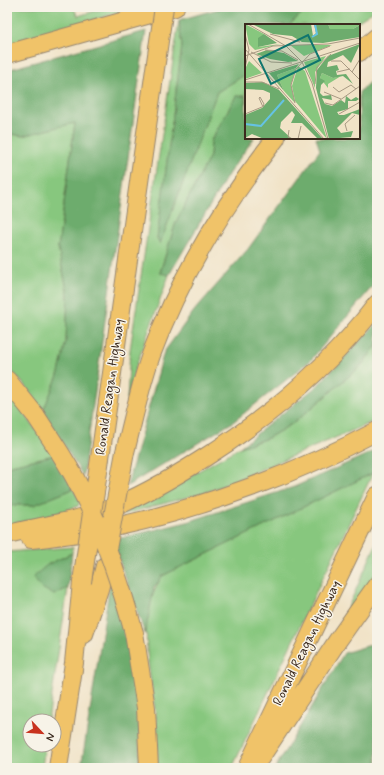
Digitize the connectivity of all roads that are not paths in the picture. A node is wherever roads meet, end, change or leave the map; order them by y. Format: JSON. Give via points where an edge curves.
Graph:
{"nodes":[{"id":1,"x":164,"y":7,"type":"edge"},
{"id":2,"x":175,"y":7,"type":"edge"},
{"id":3,"x":377,"y":37,"type":"edge"},
{"id":4,"x":360,"y":51,"type":"edge"},
{"id":5,"x":7,"y":54,"type":"edge"},
{"id":6,"x":275,"y":139,"type":"edge"},
{"id":7,"x":377,"y":304,"type":"edge"},
{"id":8,"x":7,"y":380,"type":"edge"},
{"id":9,"x":377,"y":430,"type":"edge"},
{"id":10,"x":377,"y":496,"type":"edge"},
{"id":11,"x":7,"y":534,"type":"edge"},
{"id":12,"x":7,"y":541,"type":"edge"},
{"id":13,"x":377,"y":586,"type":"edge"},
{"id":14,"x":74,"y":664,"type":"junction"},
{"id":15,"x":58,"y":768,"type":"edge"},
{"id":16,"x":149,"y":768,"type":"edge"},
{"id":17,"x":247,"y":768,"type":"edge"},
{"id":18,"x":253,"y":768,"type":"edge"}],
"edges":[{"from":1,"to":14,"type":"highway","name":"Ronald Reagan Highway","bridge":true,"via":[[82,582]]},
{"from":2,"to":5,"type":"highway"},
{"from":3,"to":4,"type":"highway"},
{"from":6,"to":14,"type":"highway","bridge":true,"via":[[238,188],[191,265],[151,356],[125,452],[99,589]]},
{"from":7,"to":11,"type":"highway","via":[[332,356],[290,395],[243,434],[167,482],[107,510]]},
{"from":8,"to":16,"type":"highway","bridge":true,"via":[[36,416],[78,483],[118,576],[134,633],[146,708]]},
{"from":9,"to":12,"type":"highway","via":[[309,464],[170,513],[81,533]]},
{"from":10,"to":17,"type":"highway","name":"Ronald Reagan Highway"},
{"from":13,"to":18,"type":"highway"},
{"from":14,"to":15,"type":"highway","name":"Ronald Reagan Highway"}]}
